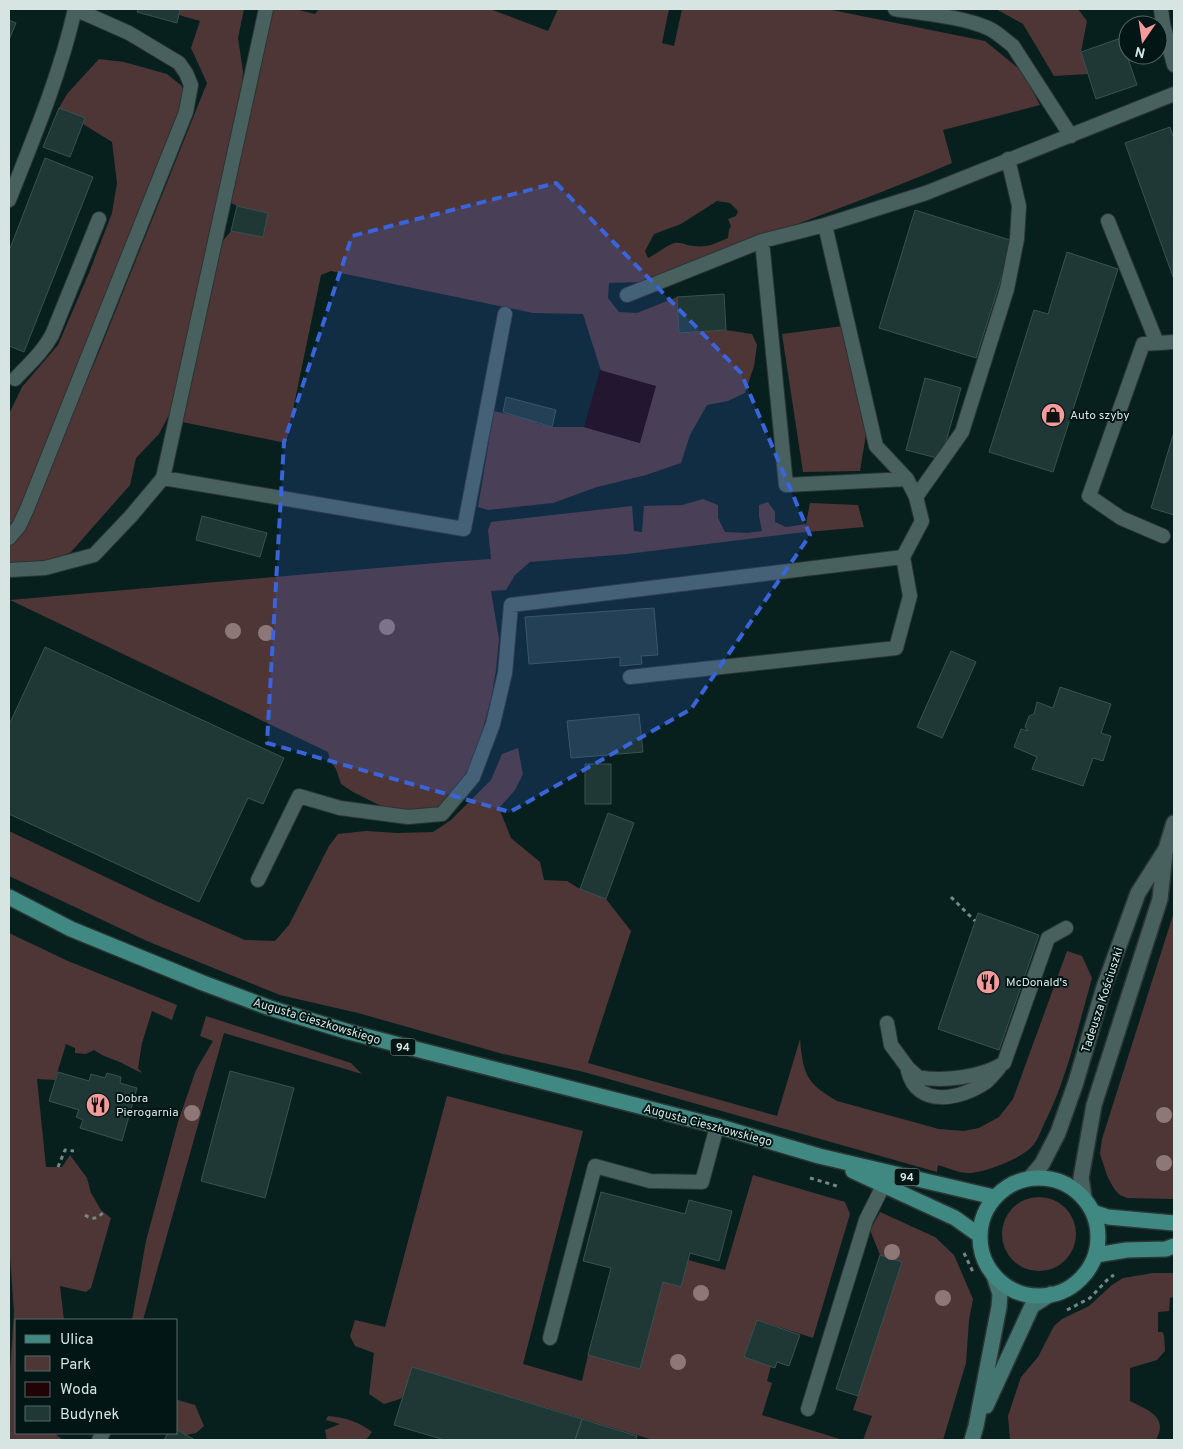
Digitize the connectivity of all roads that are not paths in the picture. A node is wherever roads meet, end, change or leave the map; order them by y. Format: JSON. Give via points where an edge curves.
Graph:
{"nodes":[{"id":1,"x":75,"y":9,"type":"edge"},
{"id":2,"x":266,"y":9,"type":"edge"},
{"id":3,"x":896,"y":9,"type":"edge"},
{"id":4,"x":1161,"y":9,"type":"edge"},
{"id":5,"x":1174,"y":65,"type":"edge"},
{"id":6,"x":1174,"y":94,"type":"edge"},
{"id":7,"x":1071,"y":136,"type":"junction"},
{"id":8,"x":1008,"y":159,"type":"junction"},
{"id":9,"x":9,"y":200,"type":"edge"},
{"id":10,"x":99,"y":219,"type":"dead end"},
{"id":11,"x":1108,"y":221,"type":"dead end"},
{"id":12,"x":825,"y":225,"type":"junction"},
{"id":13,"x":762,"y":242,"type":"junction"},
{"id":14,"x":627,"y":295,"type":"dead end"},
{"id":15,"x":505,"y":314,"type":"dead end"},
{"id":16,"x":1174,"y":342,"type":"edge"},
{"id":17,"x":1157,"y":343,"type":"junction"},
{"id":18,"x":11,"y":381,"type":"edge"},
{"id":19,"x":163,"y":478,"type":"junction"},
{"id":20,"x":907,"y":479,"type":"junction"},
{"id":21,"x":916,"y":497,"type":"junction"},
{"id":22,"x":1163,"y":536,"type":"dead end"},
{"id":23,"x":9,"y":538,"type":"edge"},
{"id":24,"x":903,"y":557,"type":"junction"},
{"id":25,"x":9,"y":570,"type":"edge"},
{"id":26,"x":630,"y":677,"type":"dead end"},
{"id":27,"x":1174,"y":823,"type":"edge"},
{"id":28,"x":1166,"y":849,"type":"junction"},
{"id":29,"x":258,"y":880,"type":"dead end"},
{"id":30,"x":9,"y":897,"type":"edge"},
{"id":31,"x":1066,"y":928,"type":"dead end"},
{"id":32,"x":887,"y":1023,"type":"dead end"},
{"id":33,"x":717,"y":1126,"type":"junction"},
{"id":34,"x":816,"y":1155,"type":"junction"},
{"id":35,"x":1030,"y":1178,"type":"junction"},
{"id":36,"x":884,"y":1184,"type":"junction"},
{"id":37,"x":994,"y":1197,"type":"junction"},
{"id":38,"x":1084,"y":1197,"type":"junction"},
{"id":39,"x":1093,"y":1212,"type":"junction"},
{"id":40,"x":1174,"y":1223,"type":"edge"},
{"id":41,"x":979,"y":1235,"type":"junction"},
{"id":42,"x":1174,"y":1246,"type":"edge"},
{"id":43,"x":1096,"y":1255,"type":"junction"},
{"id":44,"x":994,"y":1276,"type":"junction"},
{"id":45,"x":1051,"y":1294,"type":"junction"},
{"id":46,"x":550,"y":1338,"type":"dead end"},
{"id":47,"x":808,"y":1410,"type":"dead end"},
{"id":48,"x":975,"y":1432,"type":"edge"}],
"edges":[{"from":1,"to":9,"type":"lane","via":[[56,79]]},
{"from":1,"to":23,"type":"lane","via":[[130,33],[179,63],[191,85],[190,98],[27,509]]},
{"from":2,"to":19,"type":"lane"},
{"from":3,"to":7,"type":"lane","via":[[964,20],[989,28],[1002,37],[1013,46]]},
{"from":4,"to":5,"type":"lane"},
{"from":6,"to":7,"type":"lane"},
{"from":7,"to":8,"type":"lane"},
{"from":8,"to":12,"type":"lane","via":[[926,193]]},
{"from":8,"to":21,"type":"lane","via":[[1019,206],[1017,239],[1007,289],[962,432]]},
{"from":10,"to":18,"type":"lane","via":[[52,335],[44,349]]},
{"from":11,"to":17,"type":"lane"},
{"from":12,"to":13,"type":"lane"},
{"from":12,"to":20,"type":"lane","via":[[876,446]]},
{"from":13,"to":14,"type":"lane"},
{"from":13,"to":20,"type":"lane","via":[[786,485]]},
{"from":15,"to":19,"type":"lane","via":[[464,529]]},
{"from":16,"to":17,"type":"lane"},
{"from":17,"to":22,"type":"lane","via":[[1143,344],[1089,496],[1121,518]]},
{"from":19,"to":25,"type":"lane","via":[[94,555],[45,568]]},
{"from":20,"to":21,"type":"lane"},
{"from":21,"to":24,"type":"lane","via":[[922,521]]},
{"from":24,"to":26,"type":"lane","via":[[910,596],[896,648]]},
{"from":24,"to":29,"type":"lane","via":[[511,605],[505,673],[493,724],[473,777],[442,814],[408,817],[340,808],[299,796]]},
{"from":27,"to":28,"type":"street","name":"Tadeusza Kościuszki"},
{"from":28,"to":35,"type":"street","name":"Tadeusza Kościuszki","via":[[1138,893],[1104,987],[1058,1133],[1042,1164]]},
{"from":28,"to":38,"type":"street","name":"Tadeusza Kościuszki","via":[[1160,899],[1094,1105],[1081,1178]]},
{"from":30,"to":33,"type":"main road","name":"Augusta Cieszkowskiego","number":"94","via":[[72,929],[270,1008],[386,1042]]},
{"from":31,"to":32,"type":"lane","via":[[1048,938],[1004,1063],[995,1069],[941,1079],[918,1077],[891,1045]]},
{"from":33,"to":34,"type":"main road","name":"Augusta Cieszkowskiego","number":"94"},
{"from":33,"to":46,"type":"lane","via":[[702,1182],[650,1181],[595,1166]]},
{"from":34,"to":36,"type":"main road","name":"Augusta Cieszkowskiego","number":"94"},
{"from":34,"to":37,"type":"main road","name":"Augusta Cieszkowskiego","number":"94"},
{"from":35,"to":37,"type":"main road","via":[[1017,1181]]},
{"from":35,"to":38,"type":"main road","via":[[1059,1181]]},
{"from":36,"to":41,"type":"main road","name":"Augusta Cieszkowskiego","number":"94","via":[[955,1218]]},
{"from":36,"to":47,"type":"lane","via":[[866,1220]]},
{"from":37,"to":41,"type":"main road","via":[[986,1208]]},
{"from":38,"to":39,"type":"main road"},
{"from":39,"to":40,"type":"main road","via":[[1108,1217]]},
{"from":39,"to":43,"type":"main road","via":[[1098,1231]]},
{"from":41,"to":44,"type":"main road","via":[[986,1264]]},
{"from":42,"to":43,"type":"main road"},
{"from":43,"to":45,"type":"main road","via":[[1076,1284]]},
{"from":44,"to":45,"type":"main road","via":[[1008,1288],[1024,1295]]},
{"from":44,"to":48,"type":"main road","via":[[1000,1294],[999,1307]]},
{"from":45,"to":48,"type":"main road","via":[[1032,1306]]}]}
